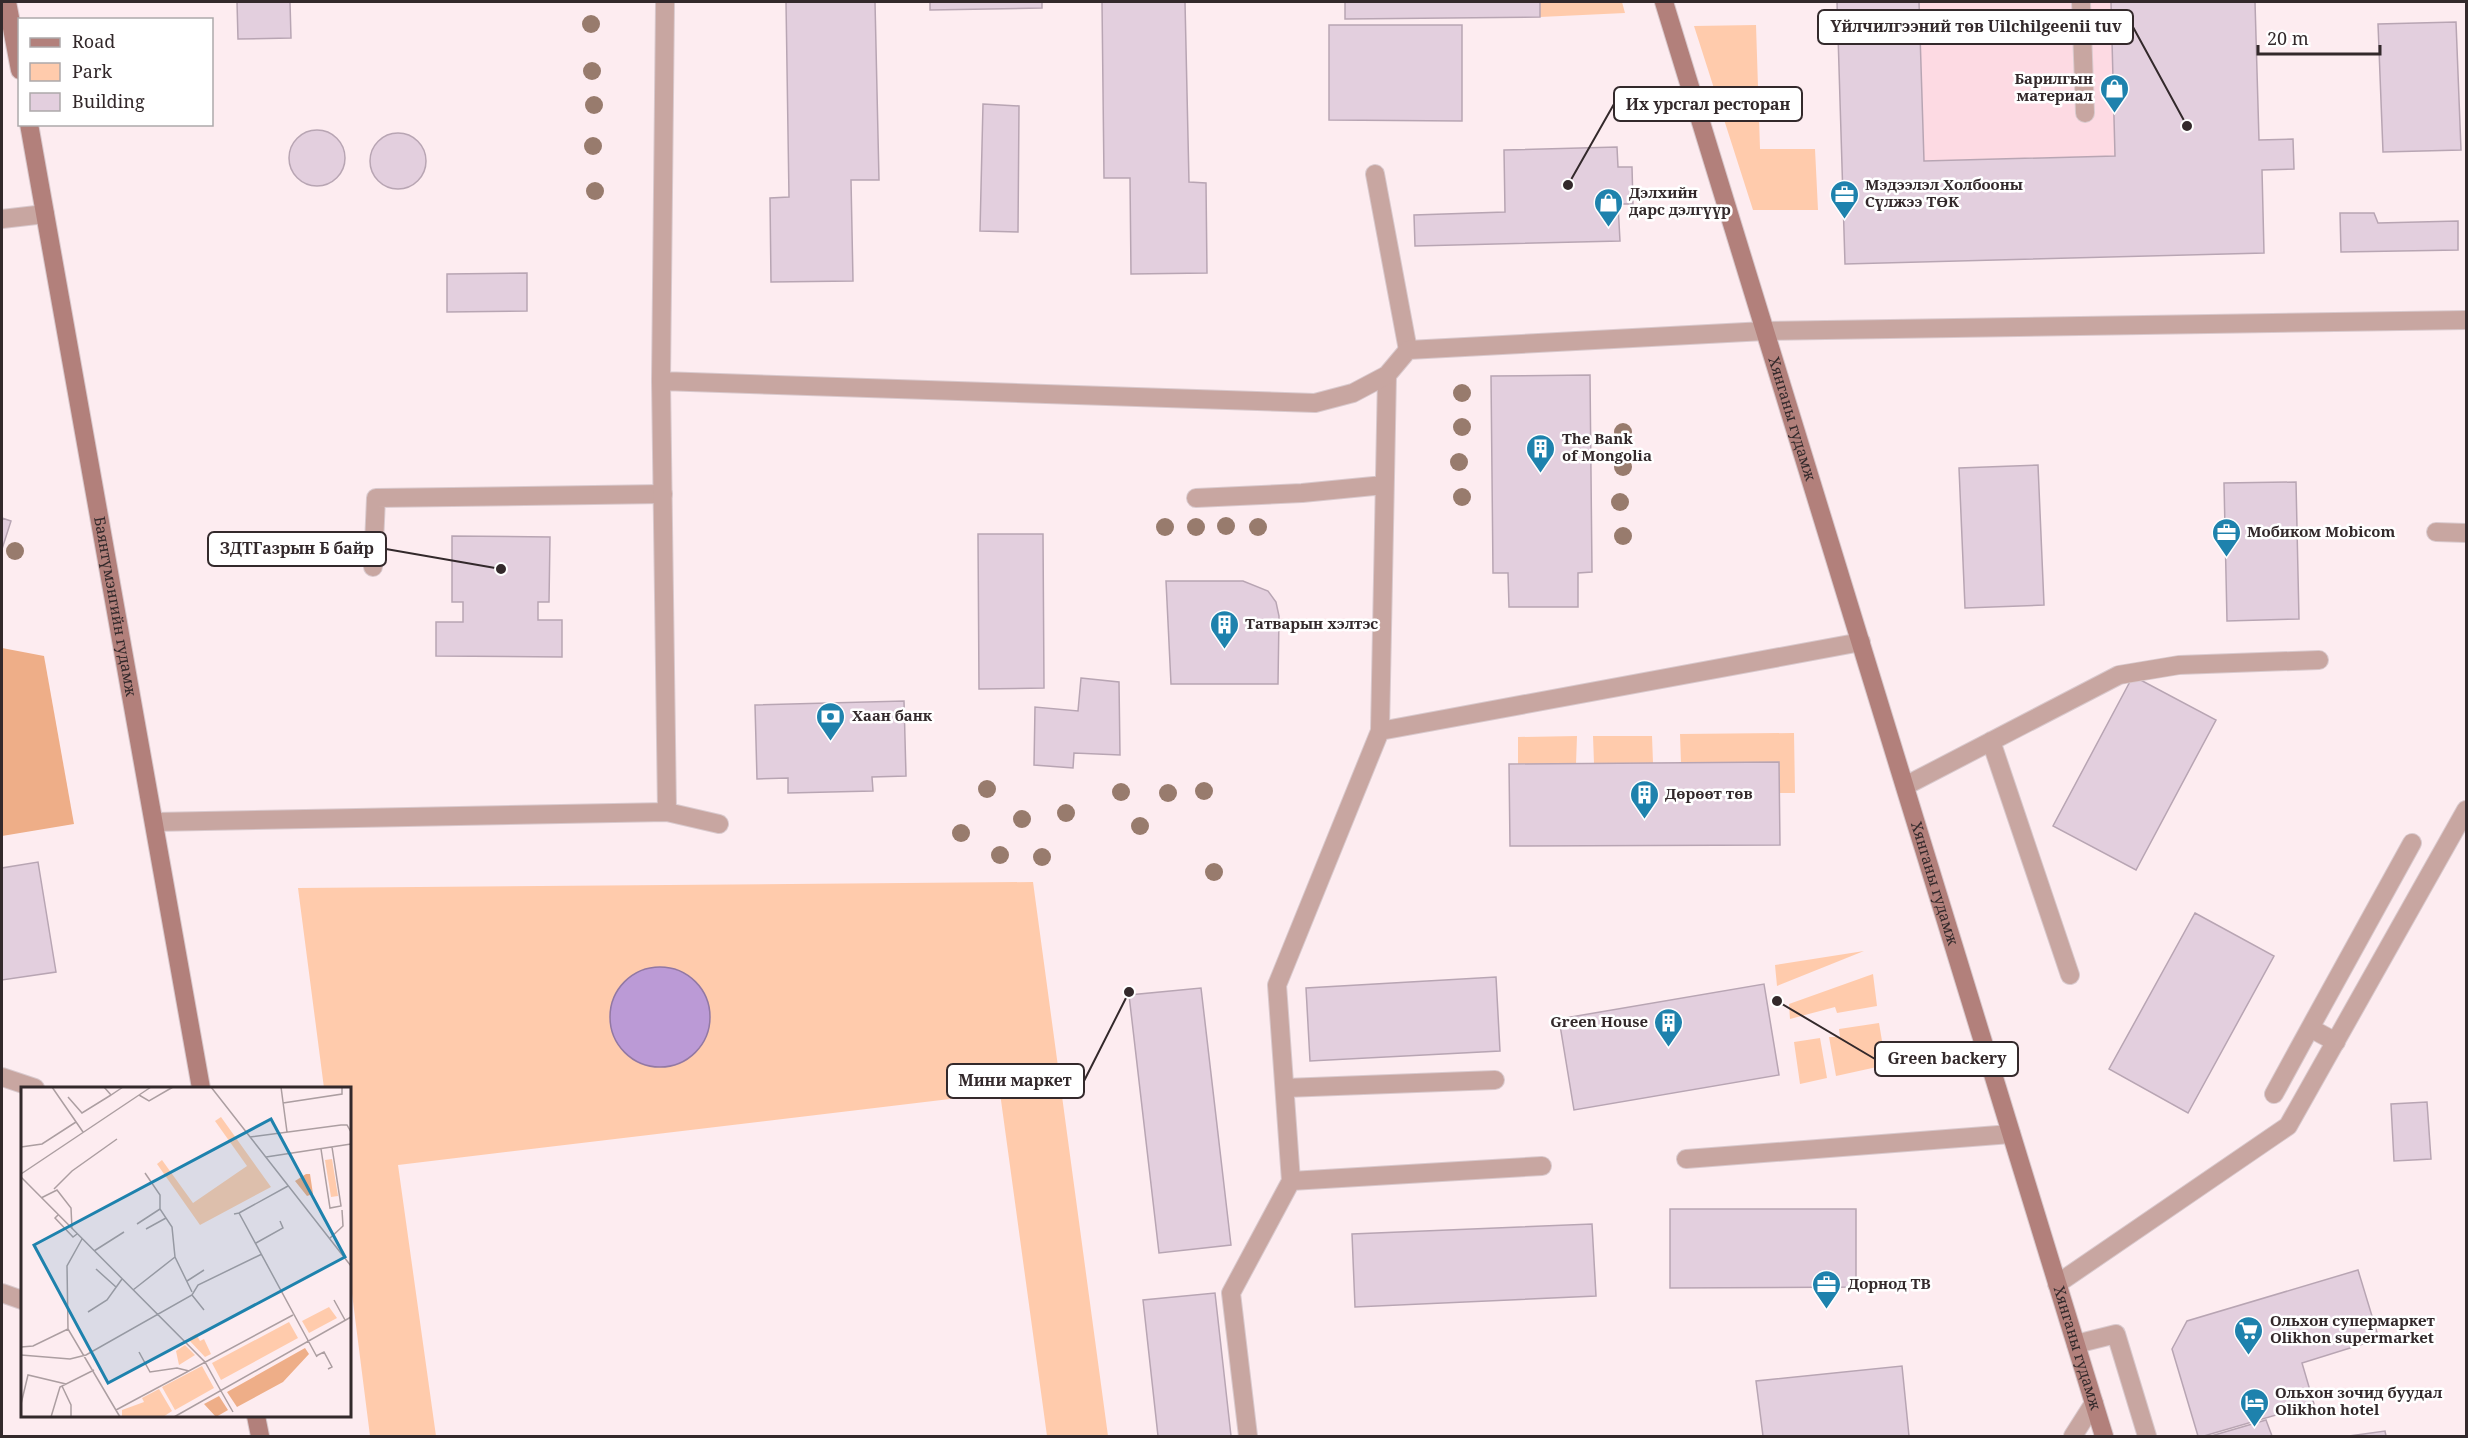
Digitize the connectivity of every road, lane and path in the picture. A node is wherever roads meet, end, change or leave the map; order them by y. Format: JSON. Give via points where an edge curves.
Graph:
{"nodes":[{"id":1,"x":7,"y":2,"type":"edge"},
{"id":2,"x":665,"y":2,"type":"edge"},
{"id":3,"x":1664,"y":2,"type":"edge"},
{"id":4,"x":2081,"y":2,"type":"edge"},
{"id":5,"x":18,"y":60,"type":"edge"},
{"id":6,"x":2085,"y":113,"type":"dead end"},
{"id":7,"x":29,"y":126,"type":"edge"},
{"id":8,"x":1374,"y":174,"type":"dead end"},
{"id":9,"x":45,"y":214,"type":"junction"},
{"id":10,"x":2,"y":219,"type":"edge"},
{"id":11,"x":2466,"y":320,"type":"edge"},
{"id":12,"x":1765,"y":331,"type":"junction"},
{"id":13,"x":1408,"y":350,"type":"junction"},
{"id":14,"x":1387,"y":375,"type":"junction"},
{"id":15,"x":661,"y":381,"type":"junction"},
{"id":16,"x":1384,"y":485,"type":"junction"},
{"id":17,"x":663,"y":494,"type":"junction"},
{"id":18,"x":1196,"y":498,"type":"dead end"},
{"id":19,"x":2436,"y":532,"type":"dead end"},
{"id":20,"x":2466,"y":534,"type":"edge"},
{"id":21,"x":373,"y":567,"type":"dead end"},
{"id":22,"x":1861,"y":642,"type":"junction"},
{"id":23,"x":2319,"y":660,"type":"dead end"},
{"id":24,"x":1380,"y":730,"type":"junction"},
{"id":25,"x":1991,"y":741,"type":"junction"},
{"id":26,"x":1905,"y":786,"type":"junction"},
{"id":27,"x":2466,"y":810,"type":"edge"},
{"id":28,"x":667,"y":813,"type":"junction"},
{"id":29,"x":154,"y":822,"type":"junction"},
{"id":30,"x":719,"y":824,"type":"dead end"},
{"id":31,"x":2412,"y":843,"type":"dead end"},
{"id":32,"x":2070,"y":975,"type":"dead end"},
{"id":33,"x":2310,"y":1028,"type":"junction"},
{"id":34,"x":2336,"y":1042,"type":"junction"},
{"id":35,"x":2,"y":1077,"type":"edge"},
{"id":36,"x":1495,"y":1080,"type":"dead end"},
{"id":37,"x":30,"y":1087,"type":"edge"},
{"id":38,"x":201,"y":1087,"type":"edge"},
{"id":39,"x":1285,"y":1088,"type":"junction"},
{"id":40,"x":2274,"y":1094,"type":"dead end"},
{"id":41,"x":2012,"y":1134,"type":"junction"},
{"id":42,"x":1686,"y":1158,"type":"dead end"},
{"id":43,"x":1542,"y":1166,"type":"dead end"},
{"id":44,"x":1291,"y":1181,"type":"junction"},
{"id":45,"x":2057,"y":1284,"type":"junction"},
{"id":46,"x":2,"y":1293,"type":"edge"},
{"id":47,"x":21,"y":1300,"type":"edge"},
{"id":48,"x":2076,"y":1344,"type":"junction"},
{"id":49,"x":2094,"y":1403,"type":"junction"},
{"id":50,"x":256,"y":1417,"type":"edge"},
{"id":51,"x":260,"y":1437,"type":"edge"},
{"id":52,"x":1248,"y":1437,"type":"edge"},
{"id":53,"x":2073,"y":1437,"type":"edge"},
{"id":54,"x":2104,"y":1437,"type":"edge"},
{"id":55,"x":2147,"y":1437,"type":"edge"}],
"edges":[{"from":1,"to":5,"type":"main road"},
{"from":2,"to":15,"type":"street"},
{"from":3,"to":12,"type":"main road","name":"Хянганы гудамж"},
{"from":4,"to":6,"type":"street"},
{"from":7,"to":9,"type":"main road","name":"Баянтүмэнгийн гудамж"},
{"from":8,"to":13,"type":"street"},
{"from":9,"to":10,"type":"street"},
{"from":9,"to":29,"type":"main road","name":"Баянтүмэнгийн гудамж"},
{"from":11,"to":12,"type":"street"},
{"from":12,"to":13,"type":"street"},
{"from":12,"to":22,"type":"main road","name":"Хянганы гудамж"},
{"from":13,"to":14,"type":"street"},
{"from":14,"to":15,"type":"street","via":[[1353,393],[1315,403]]},
{"from":14,"to":16,"type":"street"},
{"from":15,"to":17,"type":"street"},
{"from":16,"to":18,"type":"street","via":[[1302,494]]},
{"from":16,"to":24,"type":"street"},
{"from":17,"to":21,"type":"street","via":[[376,498]]},
{"from":17,"to":28,"type":"street"},
{"from":19,"to":20,"type":"street"},
{"from":22,"to":24,"type":"street"},
{"from":22,"to":26,"type":"main road","name":"Хянганы гудамж"},
{"from":23,"to":25,"type":"street","via":[[2179,665],[2119,675]]},
{"from":24,"to":39,"type":"street","via":[[1277,985]]},
{"from":25,"to":26,"type":"street"},
{"from":25,"to":32,"type":"street"},
{"from":26,"to":41,"type":"main road","name":"Хянганы гудамж"},
{"from":27,"to":34,"type":"street"},
{"from":28,"to":29,"type":"street"},
{"from":28,"to":30,"type":"street"},
{"from":29,"to":38,"type":"main road","name":"Баянтүмэнгийн гудамж"},
{"from":31,"to":33,"type":"street"},
{"from":33,"to":34,"type":"street"},
{"from":33,"to":40,"type":"street"},
{"from":34,"to":45,"type":"street","via":[[2288,1125]]},
{"from":35,"to":37,"type":"street"},
{"from":36,"to":39,"type":"street"},
{"from":39,"to":44,"type":"street"},
{"from":41,"to":42,"type":"street"},
{"from":41,"to":45,"type":"main road","name":"Хянганы гудамж"},
{"from":43,"to":44,"type":"street"},
{"from":44,"to":52,"type":"street","via":[[1231,1293]]},
{"from":45,"to":48,"type":"main road","name":"Хянганы гудамж"},
{"from":46,"to":47,"type":"street"},
{"from":48,"to":49,"type":"main road","name":"Хянганы гудамж"},
{"from":48,"to":55,"type":"street","via":[[2116,1334]]},
{"from":49,"to":53,"type":"street"},
{"from":49,"to":54,"type":"main road","name":"Хянганы гудамж"},
{"from":50,"to":51,"type":"main road"}]}
